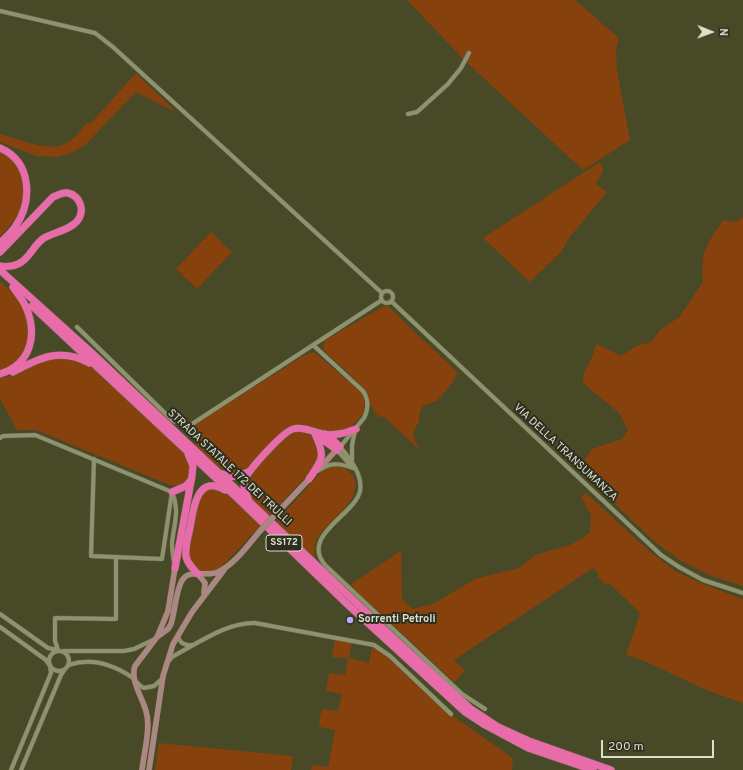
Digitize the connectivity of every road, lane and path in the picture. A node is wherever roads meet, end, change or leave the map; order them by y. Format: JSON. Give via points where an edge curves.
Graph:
{"nodes":[{"id":1,"x":0,"y":11,"type":"edge"},
{"id":2,"x":469,"y":53,"type":"dead end"},
{"id":3,"x":408,"y":114,"type":"dead end"},
{"id":4,"x":0,"y":148,"type":"edge"},
{"id":5,"x":0,"y":243,"type":"edge"},
{"id":6,"x":1,"y":251,"type":"edge"},
{"id":7,"x":0,"y":266,"type":"edge"},
{"id":8,"x":0,"y":270,"type":"edge"},
{"id":9,"x":0,"y":276,"type":"edge"},
{"id":10,"x":13,"y":287,"type":"junction"},
{"id":11,"x":382,"y":293,"type":"junction"},
{"id":12,"x":382,"y":300,"type":"junction"},
{"id":13,"x":391,"y":301,"type":"junction"},
{"id":14,"x":77,"y":327,"type":"dead end"},
{"id":15,"x":313,"y":345,"type":"junction"},
{"id":16,"x":97,"y":367,"type":"junction"},
{"id":17,"x":0,"y":376,"type":"edge"},
{"id":18,"x":356,"y":429,"type":"junction"},
{"id":19,"x":312,"y":432,"type":"junction"},
{"id":20,"x":324,"y":434,"type":"junction"},
{"id":21,"x":1,"y":437,"type":"edge"},
{"id":22,"x":184,"y":449,"type":"junction"},
{"id":23,"x":338,"y":449,"type":"junction"},
{"id":24,"x":94,"y":459,"type":"junction"},
{"id":25,"x":354,"y":468,"type":"junction"},
{"id":26,"x":215,"y":470,"type":"junction"},
{"id":27,"x":250,"y":471,"type":"junction"},
{"id":28,"x":192,"y":476,"type":"junction"},
{"id":29,"x":311,"y":477,"type":"junction"},
{"id":30,"x":172,"y":492,"type":"junction"},
{"id":31,"x":236,"y":497,"type":"junction"},
{"id":32,"x":253,"y":505,"type":"junction"},
{"id":33,"x":116,"y":557,"type":"junction"},
{"id":34,"x":230,"y":564,"type":"junction"},
{"id":35,"x":175,"y":568,"type":"junction"},
{"id":36,"x":198,"y":574,"type":"junction"},
{"id":37,"x":743,"y":593,"type":"edge"},
{"id":38,"x":201,"y":598,"type":"junction"},
{"id":39,"x":0,"y":614,"type":"edge"},
{"id":40,"x":0,"y":627,"type":"edge"},
{"id":41,"x":179,"y":632,"type":"junction"},
{"id":42,"x":157,"y":637,"type":"junction"},
{"id":43,"x":194,"y":645,"type":"junction"},
{"id":44,"x":58,"y":650,"type":"junction"},
{"id":45,"x":64,"y":651,"type":"junction"},
{"id":46,"x":50,"y":666,"type":"junction"},
{"id":47,"x":165,"y":666,"type":"junction"},
{"id":48,"x":67,"y":667,"type":"junction"},
{"id":49,"x":163,"y":676,"type":"junction"},
{"id":50,"x":134,"y":679,"type":"junction"},
{"id":51,"x":485,"y":709,"type":"dead end"},
{"id":52,"x":451,"y":714,"type":"dead end"},
{"id":53,"x":143,"y":762,"type":"junction"},
{"id":54,"x":150,"y":763,"type":"junction"},
{"id":55,"x":11,"y":770,"type":"edge"},
{"id":56,"x":21,"y":770,"type":"edge"},
{"id":57,"x":142,"y":770,"type":"edge"},
{"id":58,"x":149,"y":770,"type":"edge"},
{"id":59,"x":593,"y":770,"type":"edge"},
{"id":60,"x":611,"y":770,"type":"edge"}],
"edges":[{"from":1,"to":11,"type":"street","via":[[95,33]]},
{"from":2,"to":3,"type":"street","via":[[448,84],[417,112]]},
{"from":4,"to":5,"type":"highway","via":[[20,164],[27,185],[19,220]]},
{"from":6,"to":7,"type":"highway","via":[[53,197],[68,193],[81,203],[82,210],[76,224],[44,238],[23,262],[11,267]]},
{"from":8,"to":26,"type":"highway","name":"STRADA STATALE 172 DEI TRULLI","number":"SS172"},
{"from":9,"to":10,"type":"highway","name":"STRADA STATALE 172 DEI TRULLI","number":"SS172"},
{"from":10,"to":16,"type":"highway","name":"STRADA STATALE 172 DEI TRULLI","number":"SS172"},
{"from":10,"to":17,"type":"highway","via":[[27,311],[32,337],[21,361]]},
{"from":11,"to":12,"type":"street"},
{"from":11,"to":13,"type":"street","via":[[391,292]]},
{"from":12,"to":13,"type":"street","via":[[386,303]]},
{"from":12,"to":15,"type":"street"},
{"from":13,"to":37,"type":"street","name":"VIA DELLA TRANSUMANZA","via":[[661,555],[703,580]]},
{"from":14,"to":15,"type":"street","via":[[173,421],[183,425],[192,424]]},
{"from":15,"to":18,"type":"street","via":[[359,387],[368,400],[367,413]]},
{"from":16,"to":17,"type":"highway","via":[[74,356],[47,356]]},
{"from":16,"to":22,"type":"highway","name":"STRADA STATALE 172 DEI TRULLI","number":"SS172"},
{"from":18,"to":20,"type":"highway","via":[[338,435]]},
{"from":18,"to":23,"type":"street"},
{"from":18,"to":25,"type":"street","via":[[351,451]]},
{"from":19,"to":20,"type":"highway"},
{"from":19,"to":23,"type":"highway"},
{"from":19,"to":27,"type":"highway","via":[[299,428],[288,431]]},
{"from":19,"to":29,"type":"highway","via":[[321,445],[322,458]]},
{"from":20,"to":23,"type":"highway","via":[[331,438]]},
{"from":21,"to":24,"type":"street","via":[[35,435]]},
{"from":22,"to":28,"type":"highway","via":[[192,461]]},
{"from":22,"to":31,"type":"highway","name":"STRADA STATALE 172 DEI TRULLI","number":"SS172"},
{"from":23,"to":25,"type":"street","via":[[349,457]]},
{"from":23,"to":29,"type":"street"},
{"from":24,"to":30,"type":"street"},
{"from":24,"to":33,"type":"street","via":[[90,556]]},
{"from":25,"to":29,"type":"street","via":[[331,464]]},
{"from":25,"to":51,"type":"street","via":[[360,484],[358,495],[322,538],[319,552],[322,561],[462,694]]},
{"from":26,"to":27,"type":"highway","via":[[226,476],[235,477]]},
{"from":26,"to":32,"type":"highway","name":"STRADA STATALE 172 DEI TRULLI","number":"SS172"},
{"from":27,"to":32,"type":"highway","via":[[244,490]]},
{"from":28,"to":30,"type":"highway","via":[[186,486]]},
{"from":28,"to":35,"type":"highway"},
{"from":29,"to":34,"type":"street","bridge":true},
{"from":30,"to":33,"type":"street","via":[[162,559]]},
{"from":30,"to":35,"type":"street","via":[[177,516],[172,549]]},
{"from":31,"to":36,"type":"highway","via":[[214,486],[202,490],[196,498],[186,556]]},
{"from":31,"to":59,"type":"highway","name":"STRADA STATALE 172 DEI TRULLI","number":"SS172","via":[[347,604],[465,712],[528,748]]},
{"from":32,"to":60,"type":"highway","name":"STRADA STATALE 172 DEI TRULLI","number":"SS172","via":[[471,709],[529,741]]},
{"from":33,"to":44,"type":"street","via":[[116,619],[55,618],[55,641]]},
{"from":34,"to":36,"type":"street","via":[[214,574]]},
{"from":34,"to":38,"type":"street"},
{"from":35,"to":42,"type":"street","via":[[168,610]]},
{"from":36,"to":38,"type":"street","via":[[205,587]]},
{"from":36,"to":42,"type":"street","via":[[188,575],[181,581],[171,624]]},
{"from":38,"to":41,"type":"street"},
{"from":39,"to":44,"type":"street","via":[[48,648]]},
{"from":40,"to":46,"type":"street","via":[[46,660]]},
{"from":41,"to":43,"type":"street","via":[[182,643]]},
{"from":41,"to":47,"type":"street"},
{"from":42,"to":45,"type":"street","via":[[140,647],[124,651]]},
{"from":42,"to":50,"type":"street","via":[[135,666]]},
{"from":43,"to":47,"type":"street","via":[[175,655]]},
{"from":43,"to":52,"type":"street","via":[[229,627],[248,623],[365,643],[390,656]]},
{"from":44,"to":45,"type":"street"},
{"from":44,"to":46,"type":"street","via":[[50,656]]},
{"from":45,"to":48,"type":"street","via":[[68,656]]},
{"from":46,"to":48,"type":"street","via":[[58,671]]},
{"from":46,"to":55,"type":"street","via":[[50,673]]},
{"from":47,"to":49,"type":"street"},
{"from":48,"to":50,"type":"street","via":[[78,662],[102,662]]},
{"from":48,"to":56,"type":"street","via":[[61,675]]},
{"from":49,"to":50,"type":"street","via":[[158,684],[148,688],[141,687]]},
{"from":49,"to":54,"type":"street"},
{"from":50,"to":53,"type":"street","via":[[147,715]]},
{"from":53,"to":54,"type":"street"},
{"from":53,"to":57,"type":"street"},
{"from":54,"to":58,"type":"street"}]}
